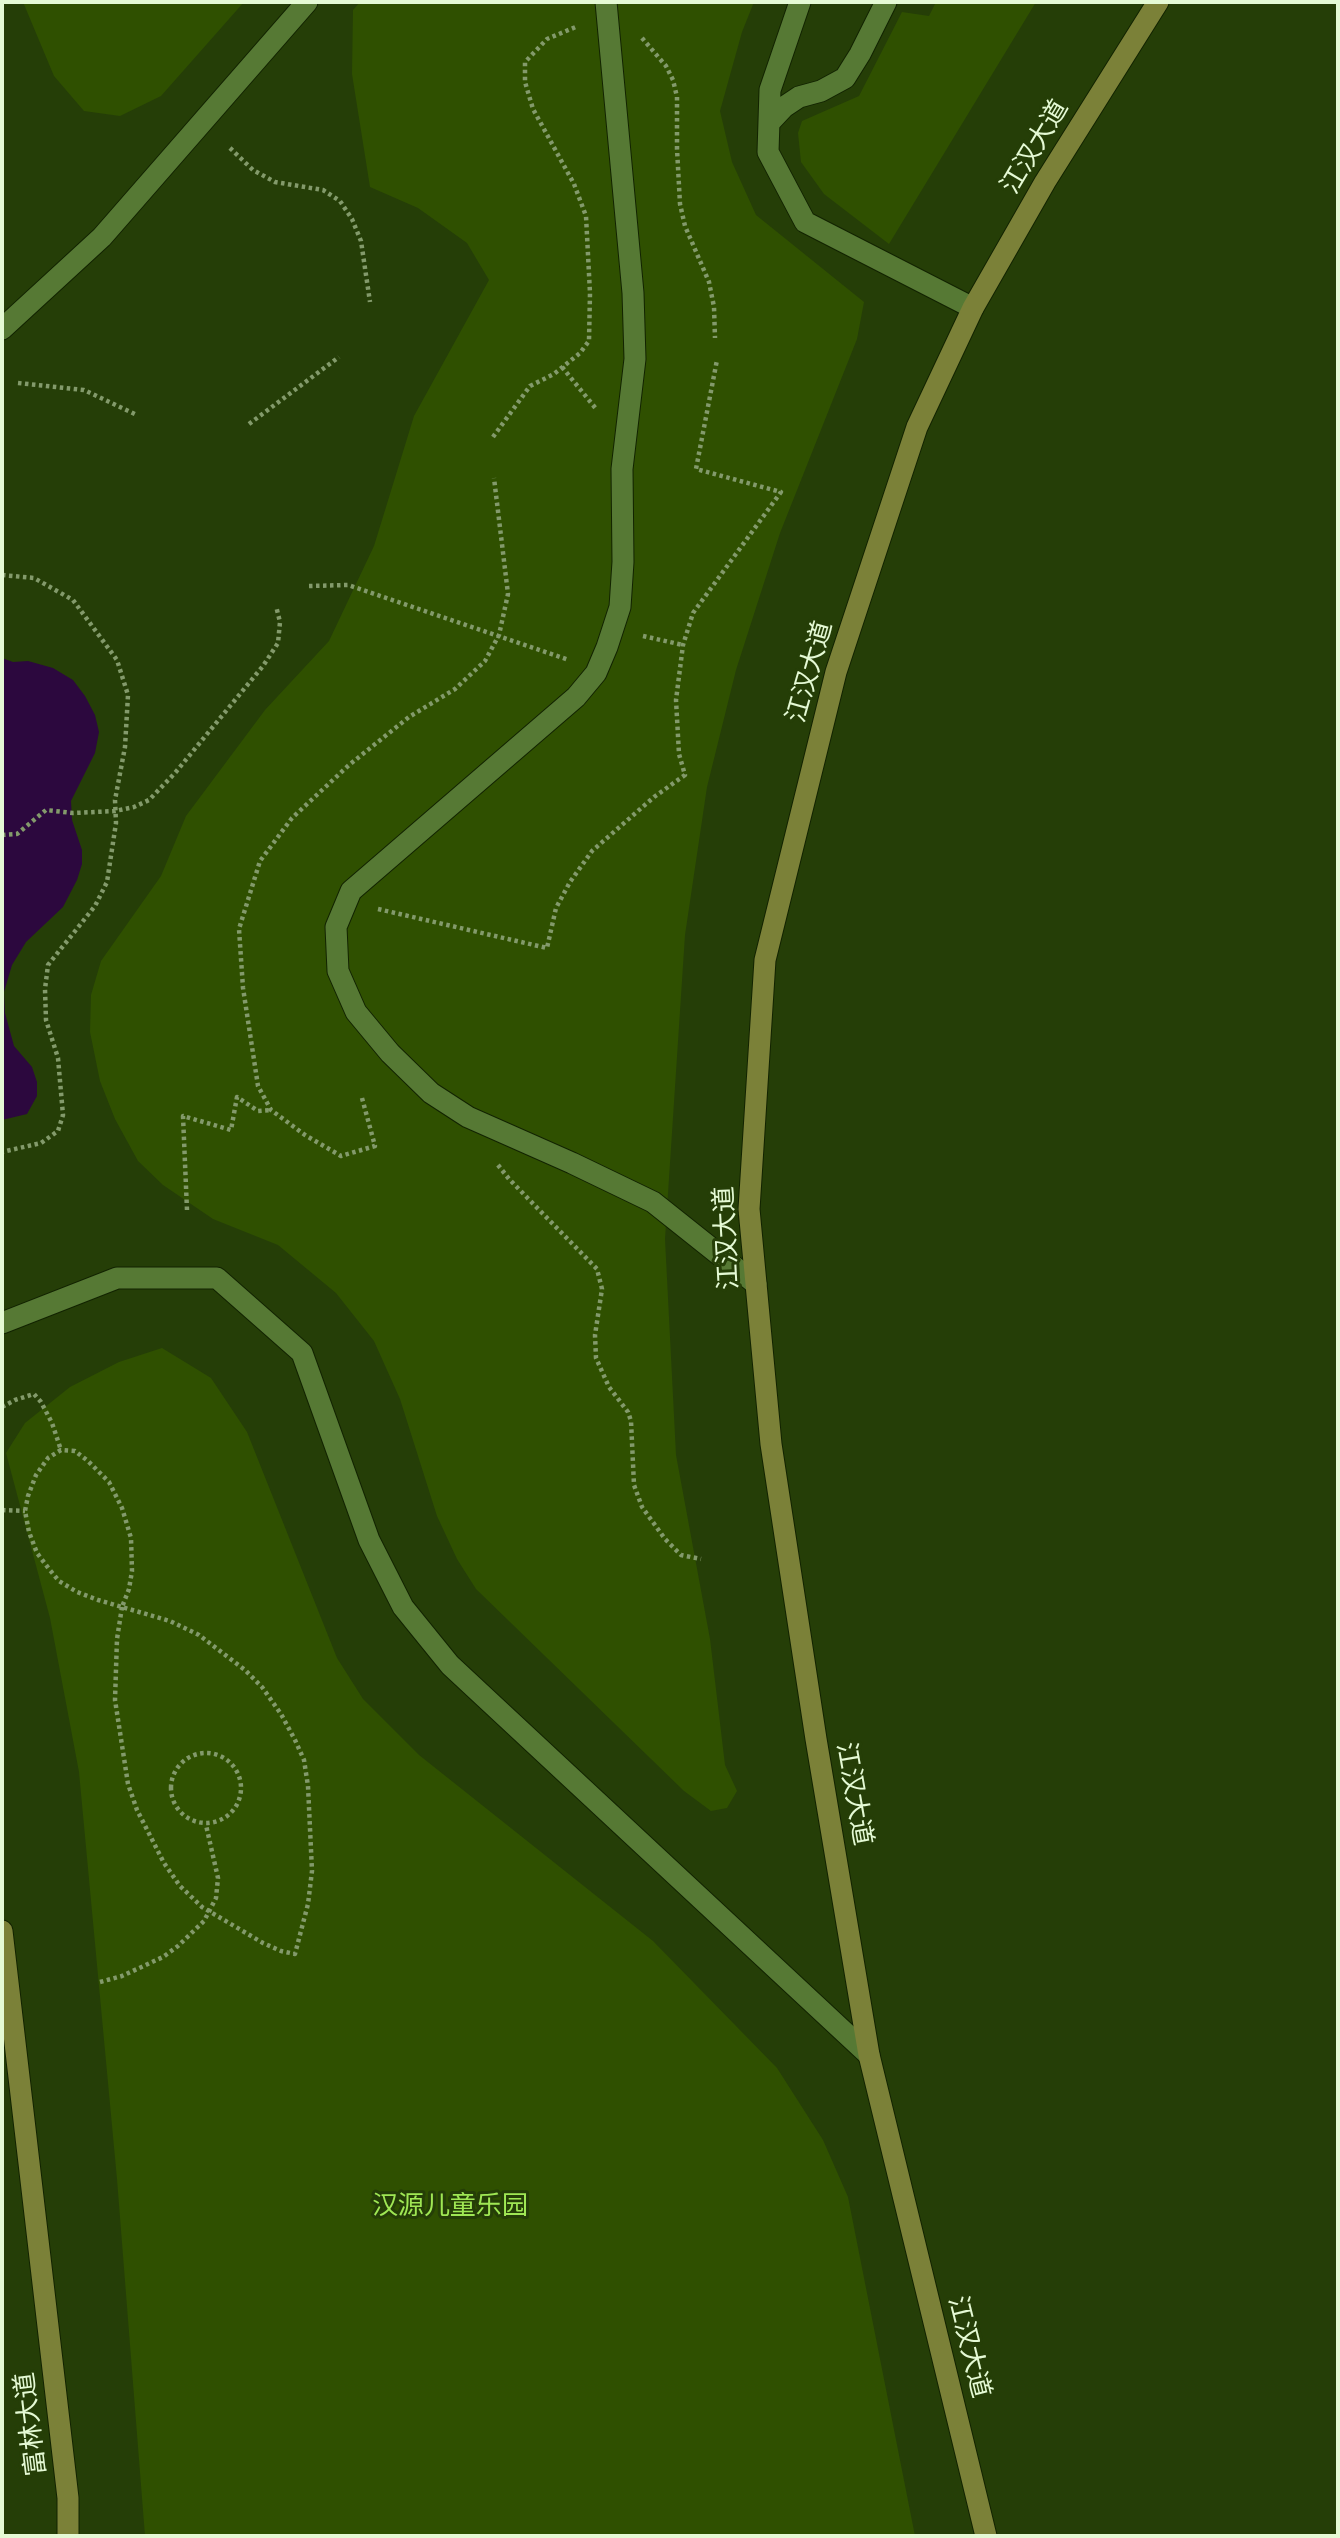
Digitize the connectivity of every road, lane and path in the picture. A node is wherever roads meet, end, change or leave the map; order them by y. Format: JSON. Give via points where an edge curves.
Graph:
{"nodes":[{"id":1,"x":307,"y":2,"type":"edge"},
{"id":2,"x":606,"y":2,"type":"edge"},
{"id":3,"x":800,"y":2,"type":"edge"},
{"id":4,"x":886,"y":2,"type":"edge"},
{"id":5,"x":1158,"y":2,"type":"edge"},
{"id":6,"x":582,"y":26,"type":"dead end"},
{"id":7,"x":633,"y":31,"type":"dead end"},
{"id":8,"x":769,"y":123,"type":"junction"},
{"id":9,"x":230,"y":148,"type":"dead end"},
{"id":10,"x":370,"y":302,"type":"dead end"},
{"id":11,"x":973,"y":308,"type":"junction"},
{"id":12,"x":2,"y":329,"type":"edge"},
{"id":13,"x":715,"y":338,"type":"dead end"},
{"id":14,"x":339,"y":356,"type":"dead end"},
{"id":15,"x":718,"y":360,"type":"dead end"},
{"id":16,"x":562,"y":368,"type":"junction"},
{"id":17,"x":18,"y":383,"type":"dead end"},
{"id":18,"x":137,"y":415,"type":"dead end"},
{"id":19,"x":602,"y":418,"type":"dead end"},
{"id":20,"x":249,"y":424,"type":"dead end"},
{"id":21,"x":493,"y":437,"type":"dead end"},
{"id":22,"x":2,"y":575,"type":"edge"},
{"id":23,"x":309,"y":586,"type":"dead end"},
{"id":24,"x":276,"y":606,"type":"dead end"},
{"id":25,"x":634,"y":634,"type":"dead end"},
{"id":26,"x":683,"y":645,"type":"junction"},
{"id":27,"x":577,"y":663,"type":"dead end"},
{"id":28,"x":115,"y":811,"type":"junction"},
{"id":29,"x":2,"y":835,"type":"edge"},
{"id":30,"x":346,"y":902,"type":"junction"},
{"id":31,"x":271,"y":1110,"type":"dead end"},
{"id":32,"x":2,"y":1152,"type":"edge"},
{"id":33,"x":494,"y":1160,"type":"dead end"},
{"id":34,"x":187,"y":1210,"type":"dead end"},
{"id":35,"x":756,"y":1283,"type":"junction"},
{"id":36,"x":2,"y":1323,"type":"edge"},
{"id":37,"x":2,"y":1407,"type":"edge"},
{"id":38,"x":61,"y":1450,"type":"junction"},
{"id":39,"x":2,"y":1510,"type":"edge"},
{"id":40,"x":25,"y":1511,"type":"junction"},
{"id":41,"x":701,"y":1559,"type":"dead end"},
{"id":42,"x":122,"y":1607,"type":"junction"},
{"id":43,"x":206,"y":1825,"type":"junction"},
{"id":44,"x":210,"y":1912,"type":"junction"},
{"id":45,"x":2,"y":1931,"type":"edge"},
{"id":46,"x":100,"y":1982,"type":"dead end"},
{"id":47,"x":869,"y":2056,"type":"junction"},
{"id":48,"x":68,"y":2536,"type":"edge"},
{"id":49,"x":986,"y":2536,"type":"edge"}],
"edges":[{"from":1,"to":12,"type":"street","via":[[102,237]]},
{"from":2,"to":30,"type":"street","via":[[634,293],[635,359],[622,469],[620,607],[596,673],[576,697],[377,867],[351,891]]},
{"from":3,"to":8,"type":"street","via":[[770,90]]},
{"from":4,"to":8,"type":"street","via":[[845,78],[799,97]]},
{"from":5,"to":11,"type":"main road","name":"江汉大道","via":[[1045,182]]},
{"from":6,"to":16,"type":"path","via":[[547,39],[525,62],[533,108],[586,216],[589,341]]},
{"from":7,"to":13,"type":"path","via":[[666,66],[675,88],[680,204],[709,282]]},
{"from":8,"to":11,"type":"street","via":[[768,152],[805,222]]},
{"from":9,"to":10,"type":"path","via":[[253,170],[275,182],[323,190],[340,201],[361,240]]},
{"from":11,"to":35,"type":"main road","name":"江汉大道","via":[[918,427],[836,672],[765,960],[749,1209]]},
{"from":14,"to":20,"type":"path"},
{"from":15,"to":26,"type":"path","via":[[696,469],[781,492],[693,613]]},
{"from":16,"to":19,"type":"path"},
{"from":16,"to":21,"type":"path","via":[[530,386]]},
{"from":17,"to":18,"type":"path","via":[[84,390]]},
{"from":22,"to":28,"type":"path","via":[[34,578],[73,600],[117,660],[128,695]]},
{"from":23,"to":27,"type":"path","via":[[348,585]]},
{"from":24,"to":28,"type":"path","via":[[278,643],[263,666],[149,800]]},
{"from":25,"to":26,"type":"path"},
{"from":26,"to":30,"type":"path","via":[[676,700],[678,754],[685,775],[592,851],[556,908],[548,948]]},
{"from":28,"to":29,"type":"path","via":[[46,810],[18,834]]},
{"from":28,"to":32,"type":"path","via":[[107,882],[95,906],[48,965],[46,1020],[63,1090],[58,1131],[41,1143]]},
{"from":30,"to":35,"type":"street","via":[[336,927],[338,971],[356,1012],[390,1054],[431,1093],[468,1117],[653,1202]]},
{"from":31,"to":34,"type":"path","via":[[258,1111],[237,1097],[231,1130],[183,1116]]},
{"from":33,"to":41,"type":"path","via":[[597,1269],[602,1289],[596,1358],[631,1422],[634,1485],[642,1507],[665,1539],[681,1555]]},
{"from":35,"to":47,"type":"main road","name":"江汉大道","via":[[773,1458]]},
{"from":36,"to":47,"type":"street","via":[[117,1278],[217,1278],[302,1353],[369,1540],[403,1607],[450,1665]]},
{"from":37,"to":38,"type":"path","via":[[34,1394],[52,1423]]},
{"from":38,"to":40,"type":"path","via":[[48,1458],[36,1475]]},
{"from":38,"to":42,"type":"path","via":[[75,1451],[88,1461],[109,1482],[122,1508],[131,1538],[132,1571]]},
{"from":39,"to":40,"type":"path"},
{"from":40,"to":42,"type":"path","via":[[37,1553],[59,1581],[76,1592]]},
{"from":42,"to":44,"type":"path","via":[[115,1700],[128,1784],[164,1863],[180,1886]]},
{"from":42,"to":44,"type":"path","via":[[199,1635],[245,1670],[281,1714],[304,1760],[312,1871],[295,1954],[263,1943]]},
{"from":43,"to":43,"type":"path","via":[[235,1809],[241,1787],[239,1775],[224,1757],[201,1752],[181,1763],[171,1796],[183,1815]]},
{"from":43,"to":44,"type":"path","via":[[218,1878]]},
{"from":44,"to":46,"type":"path","via":[[163,1957]]},
{"from":45,"to":48,"type":"main road","name":"富林大道","via":[[68,2498]]},
{"from":47,"to":49,"type":"main road","name":"江汉大道"}]}
